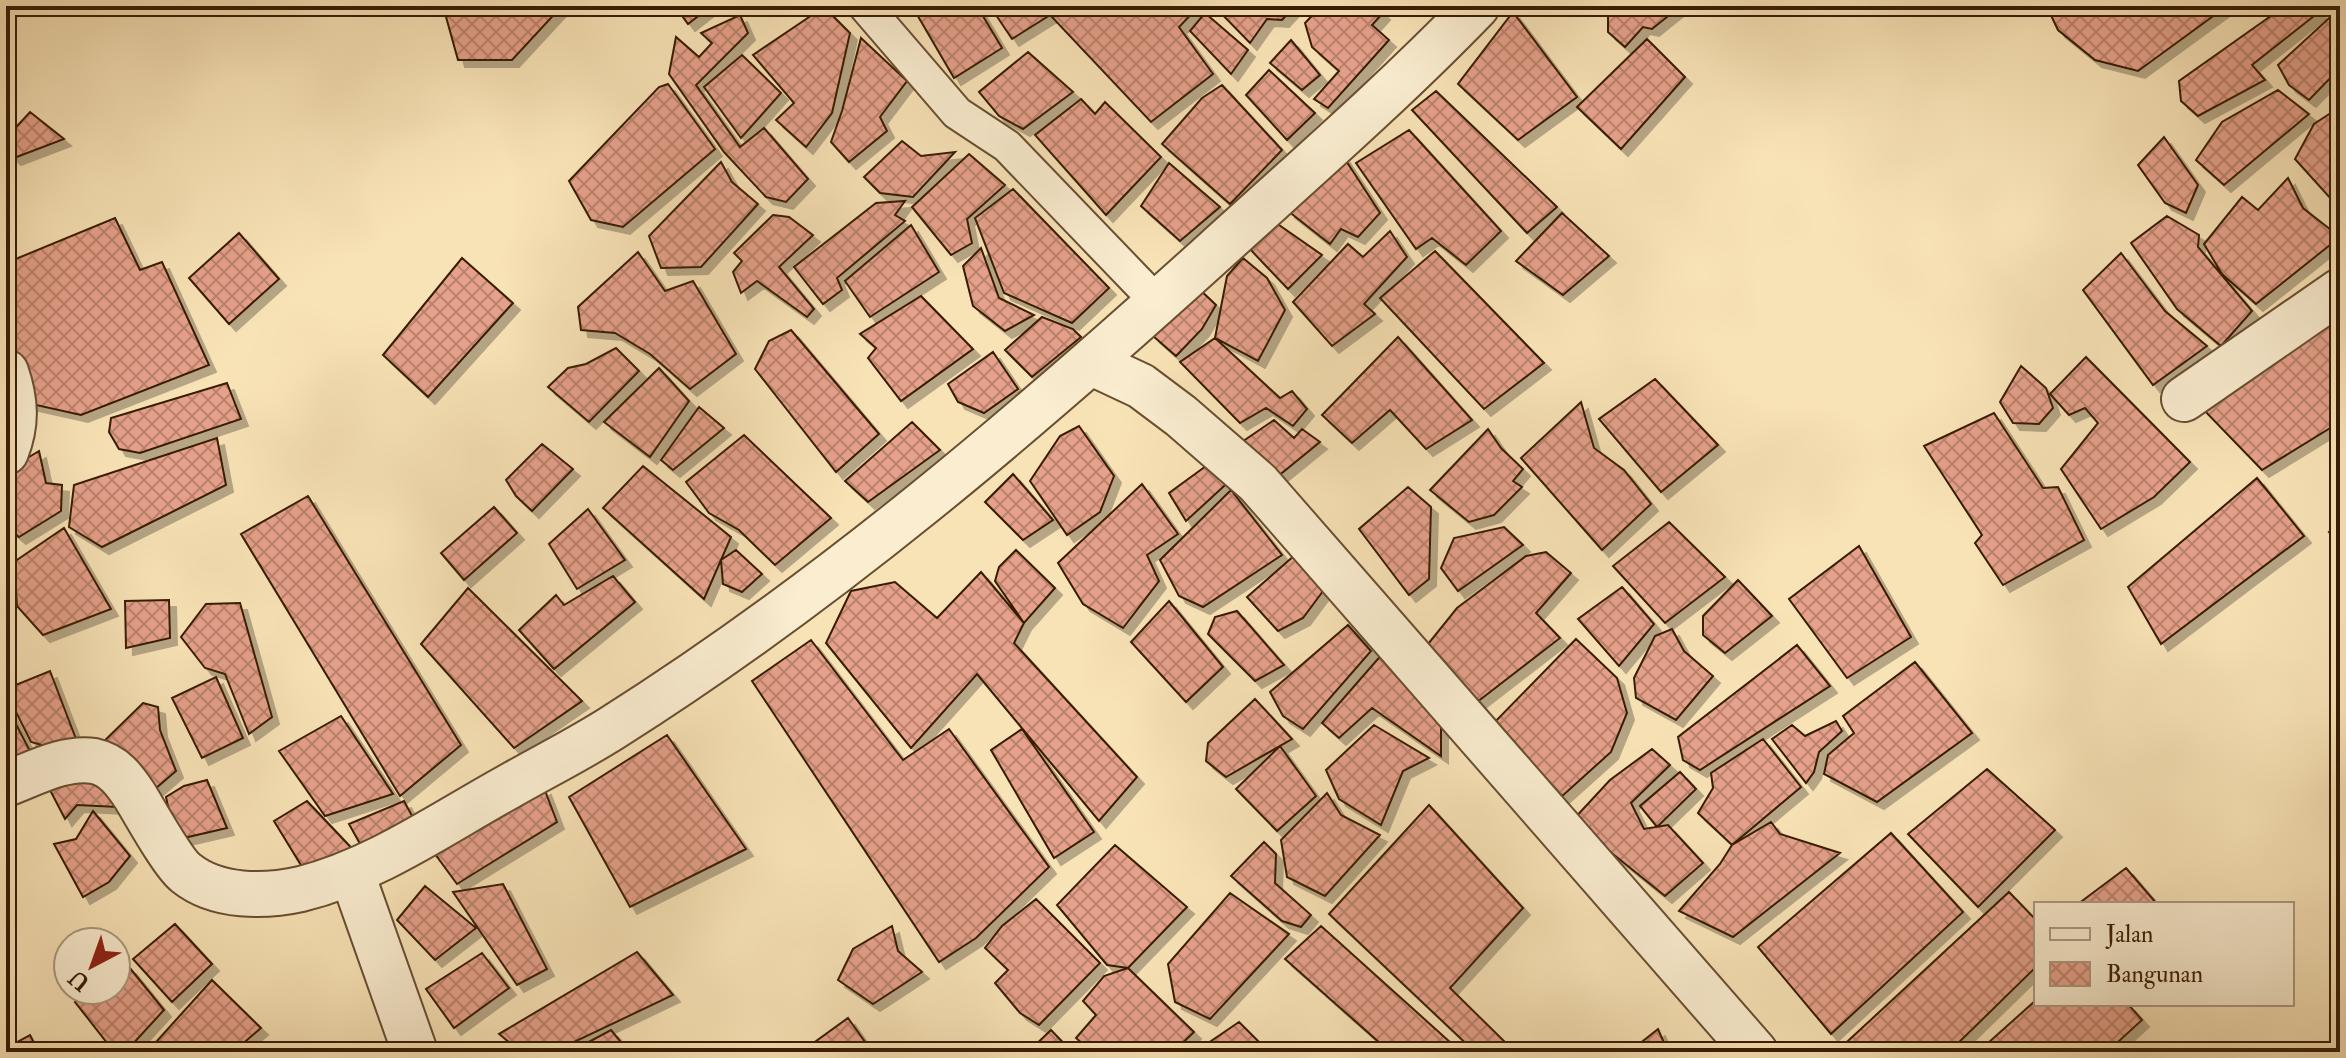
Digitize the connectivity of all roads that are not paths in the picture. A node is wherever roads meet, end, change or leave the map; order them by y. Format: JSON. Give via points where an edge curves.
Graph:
{"nodes":[{"id":1,"x":865,"y":6,"type":"edge"},
{"id":2,"x":1477,"y":6,"type":"edge"},
{"id":3,"x":2340,"y":291,"type":"edge"},
{"id":4,"x":1158,"y":303,"type":"junction"},
{"id":5,"x":1092,"y":363,"type":"junction"},
{"id":6,"x":6,"y":372,"type":"edge"},
{"id":7,"x":2184,"y":399,"type":"dead end"},
{"id":8,"x":6,"y":452,"type":"edge"},
{"id":9,"x":6,"y":784,"type":"edge"},
{"id":10,"x":352,"y":874,"type":"junction"},
{"id":11,"x":415,"y":1052,"type":"edge"},
{"id":12,"x":1755,"y":1052,"type":"edge"}],
"edges":[{"from":1,"to":4,"type":"lane","via":[[957,113],[1007,146]]},
{"from":2,"to":4,"type":"street"},
{"from":3,"to":7,"type":"street"},
{"from":4,"to":5,"type":"street"},
{"from":5,"to":10,"type":"street","via":[[877,540],[740,643],[609,730]]},
{"from":5,"to":12,"type":"street","via":[[1141,386],[1258,483]]},
{"from":6,"to":8,"type":"street","via":[[14,395],[14,430]]},
{"from":9,"to":10,"type":"street","via":[[68,761],[109,766],[125,780],[184,872],[213,888],[252,895],[297,890]]},
{"from":10,"to":11,"type":"street"}]}
